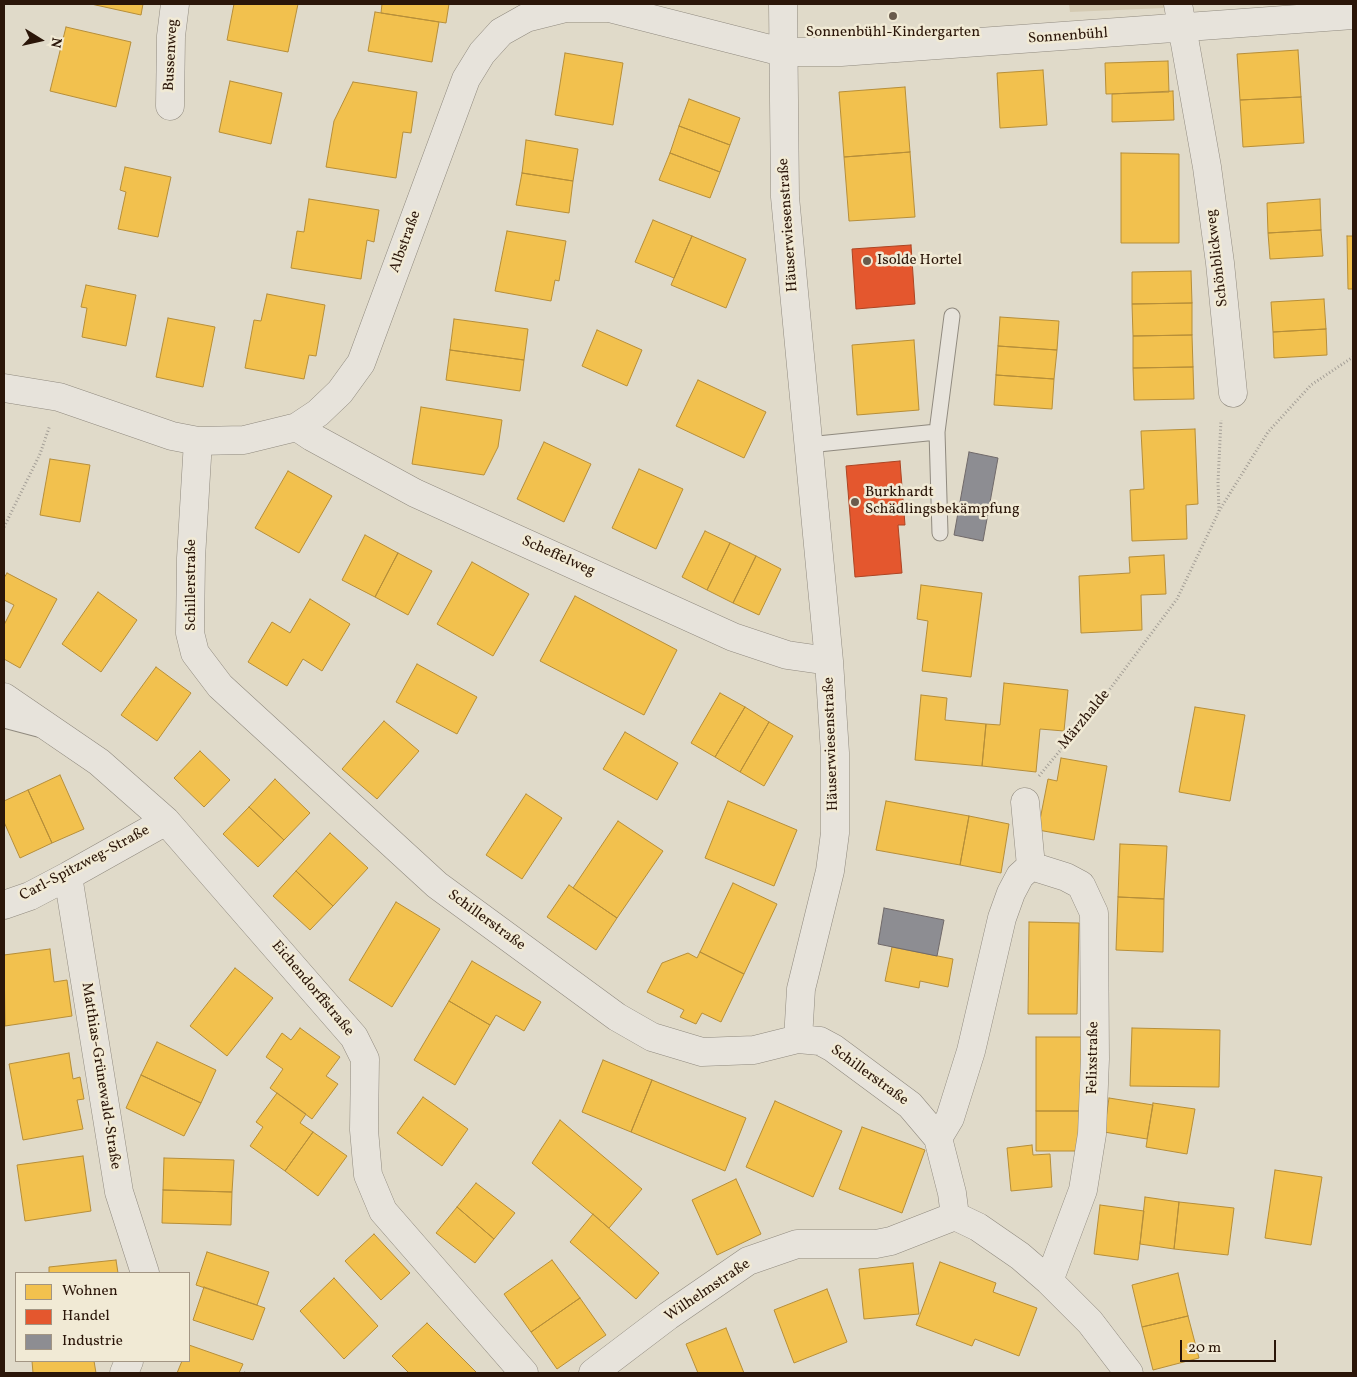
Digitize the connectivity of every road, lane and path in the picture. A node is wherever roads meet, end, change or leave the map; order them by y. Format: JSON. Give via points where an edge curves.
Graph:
{"nodes":[{"id":1,"x":175,"y":4,"type":"edge"},
{"id":2,"x":783,"y":4,"type":"edge"},
{"id":3,"x":524,"y":11,"type":"edge"},
{"id":4,"x":1353,"y":16,"type":"edge"},
{"id":5,"x":1179,"y":17,"type":"edge"},
{"id":6,"x":782,"y":52,"type":"junction"},
{"id":7,"x":170,"y":106,"type":"dead end"},
{"id":8,"x":952,"y":316,"type":"dead end"},
{"id":9,"x":1353,"y":357,"type":"edge"},
{"id":10,"x":4,"y":388,"type":"edge"},
{"id":11,"x":1233,"y":393,"type":"joint"},
{"id":12,"x":297,"y":427,"type":"junction"},
{"id":13,"x":937,"y":432,"type":"junction"},
{"id":14,"x":198,"y":441,"type":"junction"},
{"id":15,"x":808,"y":445,"type":"junction"},
{"id":16,"x":40,"y":454,"type":"dead end"},
{"id":17,"x":1219,"y":511,"type":"junction"},
{"id":18,"x":4,"y":527,"type":"edge"},
{"id":19,"x":940,"y":533,"type":"dead end"},
{"id":20,"x":828,"y":661,"type":"junction"},
{"id":21,"x":4,"y":697,"type":"edge"},
{"id":22,"x":4,"y":720,"type":"edge"},
{"id":23,"x":59,"y":734,"type":"junction"},
{"id":24,"x":1025,"y":802,"type":"joint"},
{"id":25,"x":166,"y":821,"type":"junction"},
{"id":26,"x":1031,"y":866,"type":"junction"},
{"id":27,"x":68,"y":876,"type":"junction"},
{"id":28,"x":4,"y":905,"type":"edge"},
{"id":29,"x":798,"y":1039,"type":"junction"},
{"id":30,"x":938,"y":1138,"type":"junction"},
{"id":31,"x":955,"y":1216,"type":"junction"},
{"id":32,"x":145,"y":1272,"type":"edge"},
{"id":33,"x":1049,"y":1281,"type":"junction"},
{"id":34,"x":524,"y":1373,"type":"edge"},
{"id":35,"x":593,"y":1373,"type":"edge"},
{"id":36,"x":1129,"y":1373,"type":"edge"}],
"edges":[{"from":1,"to":7,"type":"street","name":"Bussenweg"},
{"from":2,"to":6,"type":"street","name":"Häuserwiesenstraße"},
{"from":3,"to":6,"type":"street","name":"Albstraße","via":[[609,8]]},
{"from":3,"to":12,"type":"street","name":"Albstraße","via":[[482,53],[466,79],[361,363],[340,392]]},
{"from":4,"to":5,"type":"street","name":"Sonnenbühl"},
{"from":5,"to":6,"type":"street","name":"Sonnenbühl","via":[[841,52]]},
{"from":5,"to":11,"type":"street","name":"Schönblickweg","via":[[1208,177]]},
{"from":6,"to":15,"type":"street","name":"Häuserwiesenstraße","via":[[785,197]]},
{"from":8,"to":13,"type":"lane"},
{"from":9,"to":17,"type":"path","name":"Märzhalde","via":[[1311,385],[1289,407],[1268,432]]},
{"from":10,"to":14,"type":"street","name":"Albstraße","via":[[59,398],[172,436]]},
{"from":11,"to":17,"type":"path","via":[[1221,416]]},
{"from":12,"to":14,"type":"street","name":"Albstraße","via":[[244,440]]},
{"from":12,"to":20,"type":"street","name":"Scheffelweg","via":[[415,493],[733,637],[787,656]]},
{"from":13,"to":15,"type":"lane"},
{"from":13,"to":19,"type":"lane"},
{"from":14,"to":29,"type":"street","name":"Schillerstraße","via":[[190,633],[195,652],[220,686],[437,885],[617,1017],[652,1037],[702,1052],[754,1050]]},
{"from":15,"to":20,"type":"street","name":"Häuserwiesenstraße"},
{"from":16,"to":18,"type":"path"},
{"from":17,"to":24,"type":"path","name":"Märzhalde","via":[[1177,599],[1030,787]]},
{"from":20,"to":29,"type":"street","name":"Häuserwiesenstraße","via":[[835,753],[835,834],[830,871],[800,989]]},
{"from":21,"to":23,"type":"street","name":"Eichendorffstraße"},
{"from":22,"to":23,"type":"lane"},
{"from":23,"to":25,"type":"street","name":"Eichendorffstraße","via":[[99,762]]},
{"from":24,"to":26,"type":"street"},
{"from":25,"to":27,"type":"street","name":"Carl-Spitzweg-Straße"},
{"from":25,"to":34,"type":"street","name":"Eichendorffstraße","via":[[354,1037],[365,1059],[364,1130],[368,1175],[384,1211]]},
{"from":26,"to":30,"type":"street","via":[[1020,876],[1002,918],[971,1051],[950,1118]]},
{"from":26,"to":33,"type":"street","name":"Felixstraße","via":[[1081,886],[1094,913],[1092,1134],[1083,1190]]},
{"from":27,"to":28,"type":"street","name":"Carl-Spitzweg-Straße","via":[[30,896]]},
{"from":27,"to":32,"type":"street","name":"Matthias-Grünewald-Straße","via":[[119,1192]]},
{"from":29,"to":30,"type":"street","name":"Schillerstraße","via":[[820,1041],[833,1048],[910,1106]]},
{"from":30,"to":31,"type":"street","name":"Schillerstraße"},
{"from":31,"to":33,"type":"street","via":[[978,1227],[1020,1256]]},
{"from":31,"to":35,"type":"street","name":"Wilhelmstraße","via":[[891,1241],[876,1244],[797,1244],[748,1261]]},
{"from":33,"to":36,"type":"street","via":[[1090,1322]]}]}
